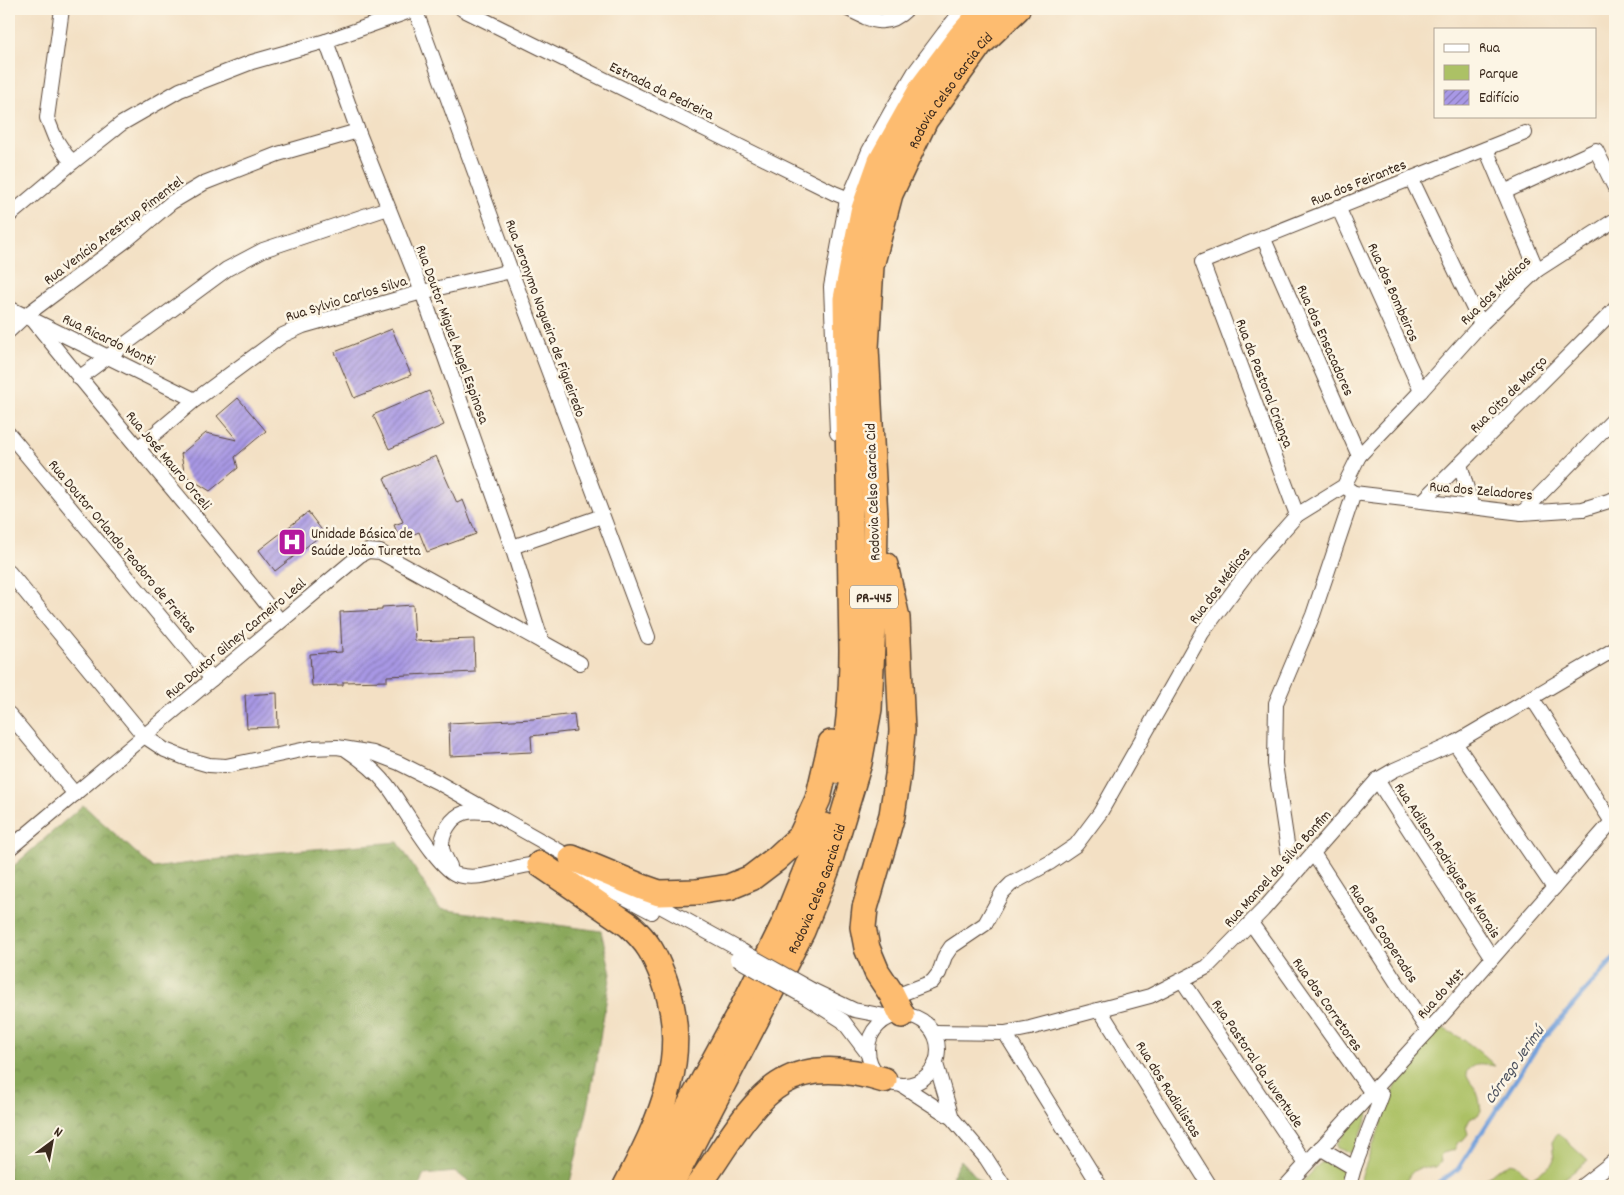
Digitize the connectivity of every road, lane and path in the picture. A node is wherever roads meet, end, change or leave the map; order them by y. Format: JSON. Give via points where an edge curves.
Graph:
{"nodes":[{"id":1,"x":62,"y":9,"type":"edge"},
{"id":2,"x":415,"y":9,"type":"edge"},
{"id":3,"x":462,"y":9,"type":"edge"},
{"id":4,"x":848,"y":9,"type":"edge"},
{"id":5,"x":907,"y":9,"type":"edge"},
{"id":6,"x":964,"y":9,"type":"edge"},
{"id":7,"x":985,"y":9,"type":"edge"},
{"id":8,"x":1017,"y":9,"type":"edge"},
{"id":9,"x":326,"y":41,"type":"junction"},
{"id":10,"x":358,"y":131,"type":"junction"},
{"id":11,"x":1525,"y":133,"type":"dead end"},
{"id":12,"x":1486,"y":148,"type":"junction"},
{"id":13,"x":73,"y":162,"type":"junction"},
{"id":14,"x":1412,"y":178,"type":"junction"},
{"id":15,"x":1615,"y":188,"type":"edge"},
{"id":16,"x":1504,"y":192,"type":"junction"},
{"id":17,"x":849,"y":198,"type":"junction"},
{"id":18,"x":1338,"y":207,"type":"junction"},
{"id":19,"x":388,"y":208,"type":"junction"},
{"id":20,"x":9,"y":216,"type":"edge"},
{"id":21,"x":1615,"y":220,"type":"edge"},
{"id":22,"x":1263,"y":237,"type":"junction"},
{"id":23,"x":1202,"y":262,"type":"joint"},
{"id":24,"x":1537,"y":270,"type":"junction"},
{"id":25,"x":510,"y":271,"type":"junction"},
{"id":26,"x":422,"y":292,"type":"junction"},
{"id":27,"x":9,"y":308,"type":"edge"},
{"id":28,"x":1615,"y":309,"type":"edge"},
{"id":29,"x":29,"y":318,"type":"junction"},
{"id":30,"x":1480,"y":324,"type":"junction"},
{"id":31,"x":9,"y":331,"type":"edge"},
{"id":32,"x":108,"y":357,"type":"junction"},
{"id":33,"x":79,"y":378,"type":"junction"},
{"id":34,"x":1420,"y":391,"type":"junction"},
{"id":35,"x":195,"y":400,"type":"junction"},
{"id":36,"x":1615,"y":418,"type":"edge"},
{"id":37,"x":9,"y":434,"type":"edge"},
{"id":38,"x":848,"y":446,"type":"junction"},
{"id":39,"x":138,"y":448,"type":"junction"},
{"id":40,"x":1359,"y":456,"type":"junction"},
{"id":41,"x":1460,"y":464,"type":"junction"},
{"id":42,"x":1349,"y":490,"type":"junction"},
{"id":43,"x":1615,"y":498,"type":"edge"},
{"id":44,"x":1423,"y":501,"type":"junction"},
{"id":45,"x":1472,"y":507,"type":"junction"},
{"id":46,"x":1522,"y":512,"type":"junction"},
{"id":47,"x":1297,"y":515,"type":"junction"},
{"id":48,"x":602,"y":516,"type":"junction"},
{"id":49,"x":875,"y":517,"type":"junction"},
{"id":50,"x":512,"y":547,"type":"junction"},
{"id":51,"x":9,"y":572,"type":"edge"},
{"id":52,"x":280,"y":621,"type":"junction"},
{"id":53,"x":648,"y":637,"type":"dead end"},
{"id":54,"x":542,"y":642,"type":"junction"},
{"id":55,"x":852,"y":650,"type":"junction"},
{"id":56,"x":1614,"y":653,"type":"edge"},
{"id":57,"x":580,"y":663,"type":"dead end"},
{"id":58,"x":212,"y":679,"type":"junction"},
{"id":59,"x":1532,"y":698,"type":"junction"},
{"id":60,"x":9,"y":714,"type":"edge"},
{"id":61,"x":144,"y":736,"type":"junction"},
{"id":62,"x":1455,"y":743,"type":"junction"},
{"id":63,"x":346,"y":749,"type":"junction"},
{"id":64,"x":1377,"y":780,"type":"junction"},
{"id":65,"x":75,"y":794,"type":"junction"},
{"id":66,"x":491,"y":812,"type":"junction"},
{"id":67,"x":1614,"y":820,"type":"edge"},
{"id":68,"x":9,"y":849,"type":"edge"},
{"id":69,"x":1313,"y":854,"type":"junction"},
{"id":70,"x":572,"y":858,"type":"junction"},
{"id":71,"x":540,"y":864,"type":"junction"},
{"id":72,"x":456,"y":875,"type":"junction"},
{"id":73,"x":1292,"y":877,"type":"junction"},
{"id":74,"x":1554,"y":888,"type":"junction"},
{"id":75,"x":1251,"y":923,"type":"junction"},
{"id":76,"x":740,"y":955,"type":"junction"},
{"id":77,"x":1492,"y":958,"type":"junction"},
{"id":78,"x":1182,"y":980,"type":"junction"},
{"id":79,"x":810,"y":994,"type":"junction"},
{"id":80,"x":895,"y":1010,"type":"junction"},
{"id":81,"x":1100,"y":1010,"type":"junction"},
{"id":82,"x":1428,"y":1031,"type":"junction"},
{"id":83,"x":934,"y":1032,"type":"junction"},
{"id":84,"x":1005,"y":1033,"type":"junction"},
{"id":85,"x":868,"y":1054,"type":"junction"},
{"id":86,"x":936,"y":1064,"type":"junction"},
{"id":87,"x":894,"y":1083,"type":"junction"},
{"id":88,"x":1375,"y":1098,"type":"junction"},
{"id":89,"x":952,"y":1118,"type":"junction"},
{"id":90,"x":1320,"y":1148,"type":"junction"},
{"id":91,"x":1615,"y":1160,"type":"edge"},
{"id":92,"x":1306,"y":1164,"type":"junction"},
{"id":93,"x":1354,"y":1168,"type":"junction"},
{"id":94,"x":626,"y":1186,"type":"edge"},
{"id":95,"x":646,"y":1186,"type":"edge"},
{"id":96,"x":670,"y":1186,"type":"edge"},
{"id":97,"x":698,"y":1186,"type":"edge"},
{"id":98,"x":1004,"y":1186,"type":"edge"},
{"id":99,"x":1100,"y":1186,"type":"edge"},
{"id":100,"x":1210,"y":1186,"type":"edge"},
{"id":101,"x":1286,"y":1186,"type":"edge"},
{"id":102,"x":1349,"y":1186,"type":"edge"},
{"id":103,"x":1583,"y":1186,"type":"edge"},
{"id":104,"x":1587,"y":1186,"type":"edge"}],
"edges":[{"from":1,"to":13,"type":"street","via":[[47,118],[60,147]]},
{"from":2,"to":9,"type":"street"},
{"from":2,"to":25,"type":"street","name":"Rua Jeronymo Nogueira de Figueiredo"},
{"from":3,"to":17,"type":"street","name":"Estrada da Pedreira"},
{"from":4,"to":5,"type":"street","via":[[882,22]]},
{"from":6,"to":17,"type":"street","via":[[919,67],[892,110],[869,151]]},
{"from":7,"to":38,"type":"highway","name":"Rodovia Celso Garcia Cid","number":"PR-445","via":[[922,88],[882,161],[863,212],[846,299]]},
{"from":8,"to":49,"type":"highway","name":"Rodovia Celso Garcia Cid","number":"PR-445","via":[[980,44],[925,120],[890,194],[871,266],[866,348]]},
{"from":9,"to":10,"type":"street","name":"Rua Doutor Miguel Augel Espinosa"},
{"from":9,"to":13,"type":"street","via":[[252,62],[180,90],[121,124]]},
{"from":10,"to":19,"type":"street","name":"Rua Doutor Miguel Augel Espinosa"},
{"from":10,"to":29,"type":"street","name":"Rua Venício Arestrup Pimentel","via":[[278,154],[204,183],[172,202]]},
{"from":11,"to":12,"type":"street","name":"Rua dos Feirantes"},
{"from":12,"to":14,"type":"street","name":"Rua dos Feirantes"},
{"from":12,"to":16,"type":"street"},
{"from":13,"to":20,"type":"street"},
{"from":14,"to":18,"type":"street","name":"Rua dos Feirantes"},
{"from":14,"to":30,"type":"street"},
{"from":15,"to":16,"type":"street","via":[[1596,150]]},
{"from":16,"to":24,"type":"street"},
{"from":17,"to":38,"type":"street","via":[[831,287],[836,432]]},
{"from":18,"to":22,"type":"street","name":"Rua dos Feirantes"},
{"from":18,"to":34,"type":"street","name":"Rua dos Bombeiros"},
{"from":19,"to":26,"type":"street","name":"Rua Doutor Miguel Augel Espinosa"},
{"from":19,"to":32,"type":"street","via":[[244,259]]},
{"from":21,"to":24,"type":"street","name":"Rua dos Médicos"},
{"from":22,"to":23,"type":"street","name":"Rua dos Feirantes"},
{"from":22,"to":40,"type":"street","name":"Rua dos Ensacadores"},
{"from":23,"to":47,"type":"street","name":"Rua da Pastoral Criança"},
{"from":24,"to":30,"type":"street","name":"Rua dos Médicos"},
{"from":25,"to":26,"type":"street","name":"Rua Sylvio Carlos Silva"},
{"from":25,"to":48,"type":"street","name":"Rua Jeronymo Nogueira de Figueiredo"},
{"from":26,"to":35,"type":"street","name":"Rua Sylvio Carlos Silva","via":[[303,326],[283,335]]},
{"from":26,"to":50,"type":"street","name":"Rua Doutor Miguel Augel Espinosa"},
{"from":27,"to":29,"type":"street","name":"Rua Ricardo Monti"},
{"from":28,"to":41,"type":"street","name":"Rua Oito de Março"},
{"from":29,"to":31,"type":"street","name":"Rua Venício Arestrup Pimentel"},
{"from":29,"to":32,"type":"street","name":"Rua Ricardo Monti"},
{"from":29,"to":33,"type":"street","name":"Rua José Mauro Orceli"},
{"from":30,"to":34,"type":"street","name":"Rua dos Médicos"},
{"from":32,"to":33,"type":"street"},
{"from":32,"to":35,"type":"street","name":"Rua Ricardo Monti"},
{"from":33,"to":39,"type":"street","name":"Rua José Mauro Orceli"},
{"from":34,"to":40,"type":"street","name":"Rua dos Médicos"},
{"from":35,"to":39,"type":"street","name":"Rua Sylvio Carlos Silva"},
{"from":36,"to":46,"type":"street"},
{"from":37,"to":58,"type":"street","name":"Rua Doutor Orlando Teodoro de Freitas"},
{"from":38,"to":55,"type":"highway","name":"Rodovia Celso Garcia Cid","number":"PR-445"},
{"from":39,"to":52,"type":"street","name":"Rua José Mauro Orceli"},
{"from":40,"to":42,"type":"street","name":"Rua dos Médicos"},
{"from":41,"to":44,"type":"street","name":"Rua Oito de Março"},
{"from":41,"to":45,"type":"street"},
{"from":42,"to":44,"type":"street","name":"Rua dos Zeladores"},
{"from":42,"to":47,"type":"street","name":"Rua dos Médicos"},
{"from":42,"to":73,"type":"street","via":[[1313,616],[1276,703],[1275,764]]},
{"from":43,"to":46,"type":"street","name":"Rua dos Zeladores","via":[[1583,509]]},
{"from":44,"to":45,"type":"street","name":"Rua dos Zeladores"},
{"from":45,"to":46,"type":"street","name":"Rua dos Zeladores"},
{"from":47,"to":80,"type":"street","name":"Rua dos Médicos","via":[[1256,561],[1202,633],[1100,813],[1076,845],[1011,884],[1002,893],[985,924],[952,947],[932,982]]},
{"from":48,"to":50,"type":"street"},
{"from":48,"to":53,"type":"street","name":"Rua Jeronymo Nogueira de Figueiredo"},
{"from":49,"to":80,"type":"highway","via":[[897,618],[902,731],[892,815],[865,908],[863,927],[867,948]]},
{"from":49,"to":96,"type":"highway","name":"Rodovia Celso Garcia Cid","number":"PR-445","via":[[870,708],[859,763],[827,870],[802,931]]},
{"from":50,"to":54,"type":"street","name":"Rua Doutor Miguel Augel Espinosa"},
{"from":51,"to":61,"type":"street"},
{"from":52,"to":54,"type":"street","name":"Rua Doutor Gilney Carneiro Leal","via":[[368,551],[380,552]]},
{"from":52,"to":58,"type":"street","name":"Rua Doutor Gilney Carneiro Leal"},
{"from":54,"to":57,"type":"street","name":"Rua Doutor Gilney Carneiro Leal"},
{"from":55,"to":70,"type":"highway","via":[[818,799],[801,836],[751,878],[729,887],[659,893]]},
{"from":55,"to":95,"type":"highway","name":"Rodovia Celso Garcia Cid","number":"PR-445","via":[[852,690],[844,756],[812,860],[786,922],[740,1013]]},
{"from":56,"to":59,"type":"street","name":"Rua Manoel da Silva Bonfim"},
{"from":58,"to":61,"type":"street","name":"Rua Doutor Gilney Carneiro Leal"},
{"from":59,"to":62,"type":"street","name":"Rua Manoel da Silva Bonfim"},
{"from":59,"to":67,"type":"street"},
{"from":60,"to":65,"type":"street"},
{"from":61,"to":63,"type":"street","via":[[165,750],[209,765],[226,766],[311,748]]},
{"from":61,"to":65,"type":"street","name":"Rua Doutor Gilney Carneiro Leal"},
{"from":62,"to":64,"type":"street","name":"Rua Manoel da Silva Bonfim"},
{"from":62,"to":74,"type":"street"},
{"from":63,"to":66,"type":"street","via":[[373,753],[399,763]]},
{"from":63,"to":72,"type":"street","via":[[386,784],[440,863]]},
{"from":64,"to":69,"type":"street","name":"Rua Manoel da Silva Bonfim"},
{"from":64,"to":77,"type":"street","name":"Rua Adilson Rodrigues de Morais"},
{"from":65,"to":68,"type":"street","name":"Rua Doutor Gilney Carneiro Leal"},
{"from":66,"to":70,"type":"street"},
{"from":66,"to":72,"type":"street","via":[[463,813],[452,821],[444,834],[442,847]]},
{"from":67,"to":74,"type":"street","name":"Rua do Mst"},
{"from":69,"to":73,"type":"street","name":"Rua Manoel da Silva Bonfim"},
{"from":69,"to":82,"type":"street","name":"Rua dos Cooperados"},
{"from":70,"to":76,"type":"street"},
{"from":71,"to":72,"type":"street","via":[[474,876]]},
{"from":71,"to":76,"type":"street","via":[[577,873]]},
{"from":71,"to":94,"type":"highway","via":[[639,934],[653,952],[667,988],[675,1025],[671,1080],[651,1139]]},
{"from":73,"to":75,"type":"street","name":"Rua Manoel da Silva Bonfim"},
{"from":74,"to":77,"type":"street","name":"Rua do Mst"},
{"from":75,"to":78,"type":"street","name":"Rua Manoel da Silva Bonfim","via":[[1207,967]]},
{"from":75,"to":88,"type":"street","name":"Rua dos Corretores"},
{"from":76,"to":79,"type":"street","bridge":true},
{"from":77,"to":82,"type":"street","name":"Rua do Mst"},
{"from":78,"to":81,"type":"street","name":"Rua Manoel da Silva Bonfim","via":[[1150,996]]},
{"from":78,"to":92,"type":"street","name":"Rua Pastoral da Juventude"},
{"from":79,"to":80,"type":"street","via":[[854,1010]]},
{"from":79,"to":85,"type":"street","via":[[843,1021]]},
{"from":80,"to":83,"type":"street","via":[[922,1020]]},
{"from":80,"to":85,"type":"street","via":[[875,1028]]},
{"from":81,"to":84,"type":"street","name":"Rua Manoel da Silva Bonfim"},
{"from":81,"to":100,"type":"street","name":"Rua dos Radialistas"},
{"from":82,"to":88,"type":"street","name":"Rua do Mst","via":[[1390,1073]]},
{"from":83,"to":84,"type":"street","name":"Rua Manoel da Silva Bonfim"},
{"from":83,"to":86,"type":"street","via":[[939,1049]]},
{"from":84,"to":99,"type":"street"},
{"from":85,"to":87,"type":"street","via":[[873,1069]]},
{"from":86,"to":87,"type":"street","via":[[923,1080],[914,1084]]},
{"from":86,"to":89,"type":"street"},
{"from":87,"to":89,"type":"street"},
{"from":87,"to":97,"type":"highway","via":[[844,1071],[819,1071],[782,1082],[752,1109]]},
{"from":88,"to":90,"type":"street","name":"Rua do Mst"},
{"from":88,"to":93,"type":"street"},
{"from":89,"to":98,"type":"street","via":[[986,1158]]},
{"from":90,"to":92,"type":"street","name":"Rua do Mst"},
{"from":90,"to":93,"type":"street"},
{"from":91,"to":103,"type":"street"},
{"from":92,"to":101,"type":"street","name":"Rua do Mst"},
{"from":93,"to":102,"type":"street"},
{"from":103,"to":104,"type":"street"}]}
